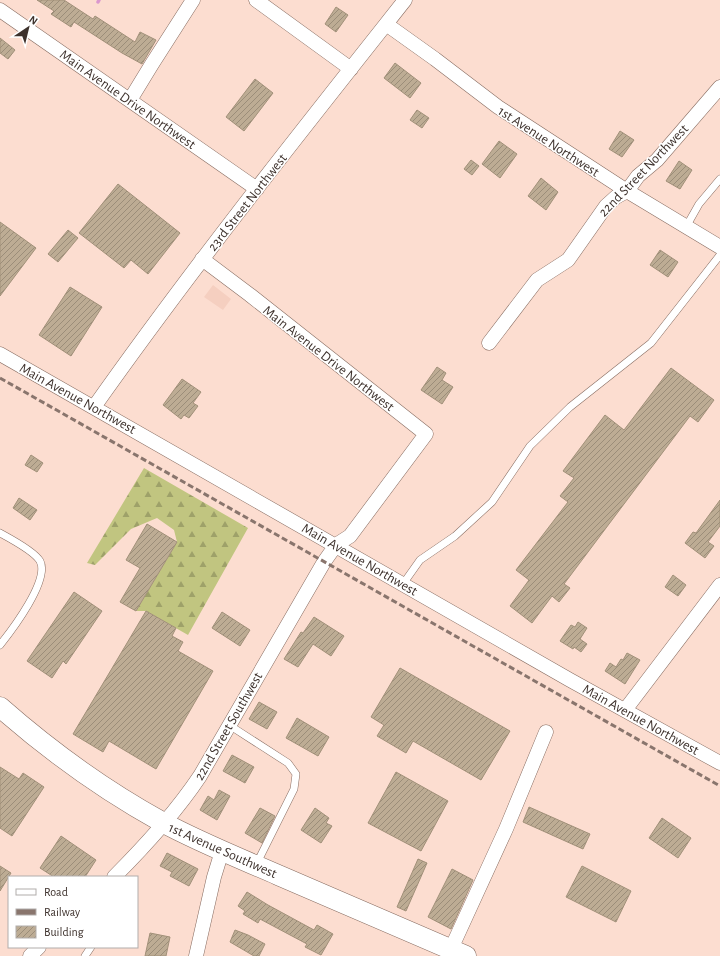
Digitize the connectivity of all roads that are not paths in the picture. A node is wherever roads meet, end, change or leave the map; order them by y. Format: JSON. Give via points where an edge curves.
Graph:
{"nodes":[{"id":1,"x":194,"y":0,"type":"edge"},
{"id":2,"x":256,"y":0,"type":"edge"},
{"id":3,"x":405,"y":0,"type":"edge"},
{"id":4,"x":271,"y":4,"type":"edge"},
{"id":5,"x":0,"y":10,"type":"edge"},
{"id":6,"x":386,"y":24,"type":"junction"},
{"id":7,"x":350,"y":69,"type":"junction"},
{"id":8,"x":720,"y":87,"type":"edge"},
{"id":9,"x":130,"y":100,"type":"junction"},
{"id":10,"x":720,"y":179,"type":"edge"},
{"id":11,"x":257,"y":189,"type":"junction"},
{"id":12,"x":627,"y":191,"type":"junction"},
{"id":13,"x":686,"y":227,"type":"junction"},
{"id":14,"x":720,"y":247,"type":"edge"},
{"id":15,"x":720,"y":255,"type":"edge"},
{"id":16,"x":202,"y":259,"type":"junction"},
{"id":17,"x":489,"y":343,"type":"dead end"},
{"id":18,"x":0,"y":354,"type":"edge"},
{"id":19,"x":94,"y":407,"type":"junction"},
{"id":20,"x":0,"y":533,"type":"edge"},
{"id":21,"x":336,"y":545,"type":"junction"},
{"id":22,"x":403,"y":584,"type":"junction"},
{"id":23,"x":720,"y":585,"type":"edge"},
{"id":24,"x":0,"y":645,"type":"edge"},
{"id":25,"x":0,"y":707,"type":"edge"},
{"id":26,"x":625,"y":710,"type":"junction"},
{"id":27,"x":229,"y":725,"type":"junction"},
{"id":28,"x":546,"y":732,"type":"dead end"},
{"id":29,"x":720,"y":763,"type":"edge"},
{"id":30,"x":163,"y":823,"type":"junction"},
{"id":31,"x":222,"y":851,"type":"junction"},
{"id":32,"x":256,"y":865,"type":"junction"},
{"id":33,"x":115,"y":876,"type":"edge"},
{"id":34,"x":39,"y":948,"type":"edge"},
{"id":35,"x":459,"y":953,"type":"edge"},
{"id":36,"x":30,"y":956,"type":"edge"},
{"id":37,"x":196,"y":956,"type":"edge"}],
"edges":[{"from":1,"to":9,"type":"street"},
{"from":2,"to":4,"type":"street"},
{"from":3,"to":6,"type":"street","name":"23rd Street Northwest"},
{"from":4,"to":7,"type":"street"},
{"from":5,"to":9,"type":"street","name":"Main Avenue Drive Northwest"},
{"from":6,"to":7,"type":"street","name":"23rd Street Northwest"},
{"from":6,"to":12,"type":"street","name":"1st Avenue Northwest","via":[[498,107]]},
{"from":7,"to":11,"type":"street","name":"23rd Street Northwest"},
{"from":8,"to":12,"type":"street","name":"22nd Street Northwest"},
{"from":9,"to":11,"type":"street","name":"Main Avenue Drive Northwest"},
{"from":10,"to":13,"type":"lane","via":[[699,204]]},
{"from":11,"to":16,"type":"street","name":"23rd Street Northwest"},
{"from":12,"to":13,"type":"street","name":"1st Avenue Northwest"},
{"from":12,"to":17,"type":"street","name":"22nd Street Northwest","via":[[606,206],[568,260],[537,280]]},
{"from":13,"to":14,"type":"street","name":"1st Avenue Northwest"},
{"from":15,"to":22,"type":"lane","via":[[651,343],[570,407],[530,446],[492,502],[455,536],[420,560]]},
{"from":16,"to":19,"type":"street","name":"23rd Street Northwest","via":[[136,346]]},
{"from":16,"to":21,"type":"street","name":"Main Avenue Drive Northwest","via":[[426,434],[350,536]]},
{"from":18,"to":19,"type":"street","name":"Main Avenue Northwest"},
{"from":19,"to":21,"type":"street","name":"Main Avenue Northwest"},
{"from":20,"to":24,"type":"lane","via":[[27,549],[39,561],[42,569],[29,603]]},
{"from":21,"to":22,"type":"street","name":"Main Avenue Northwest"},
{"from":21,"to":27,"type":"street","name":"22nd Street Southwest"},
{"from":22,"to":26,"type":"street","name":"Main Avenue Northwest"},
{"from":23,"to":26,"type":"street"},
{"from":25,"to":30,"type":"main road","name":"1st Avenue Southwest","via":[[24,729],[79,770]]},
{"from":26,"to":29,"type":"street","name":"Main Avenue Northwest"},
{"from":27,"to":30,"type":"street","name":"22nd Street Southwest","via":[[188,794]]},
{"from":27,"to":32,"type":"lane","via":[[288,763],[296,774],[294,789]]},
{"from":28,"to":35,"type":"street"},
{"from":30,"to":31,"type":"main road","name":"1st Avenue Southwest"},
{"from":30,"to":33,"type":"street","name":"22nd Street Southwest"},
{"from":31,"to":32,"type":"main road","name":"1st Avenue Southwest"},
{"from":31,"to":37,"type":"street"},
{"from":32,"to":35,"type":"main road","name":"1st Avenue Southwest"},
{"from":34,"to":36,"type":"street"}]}
